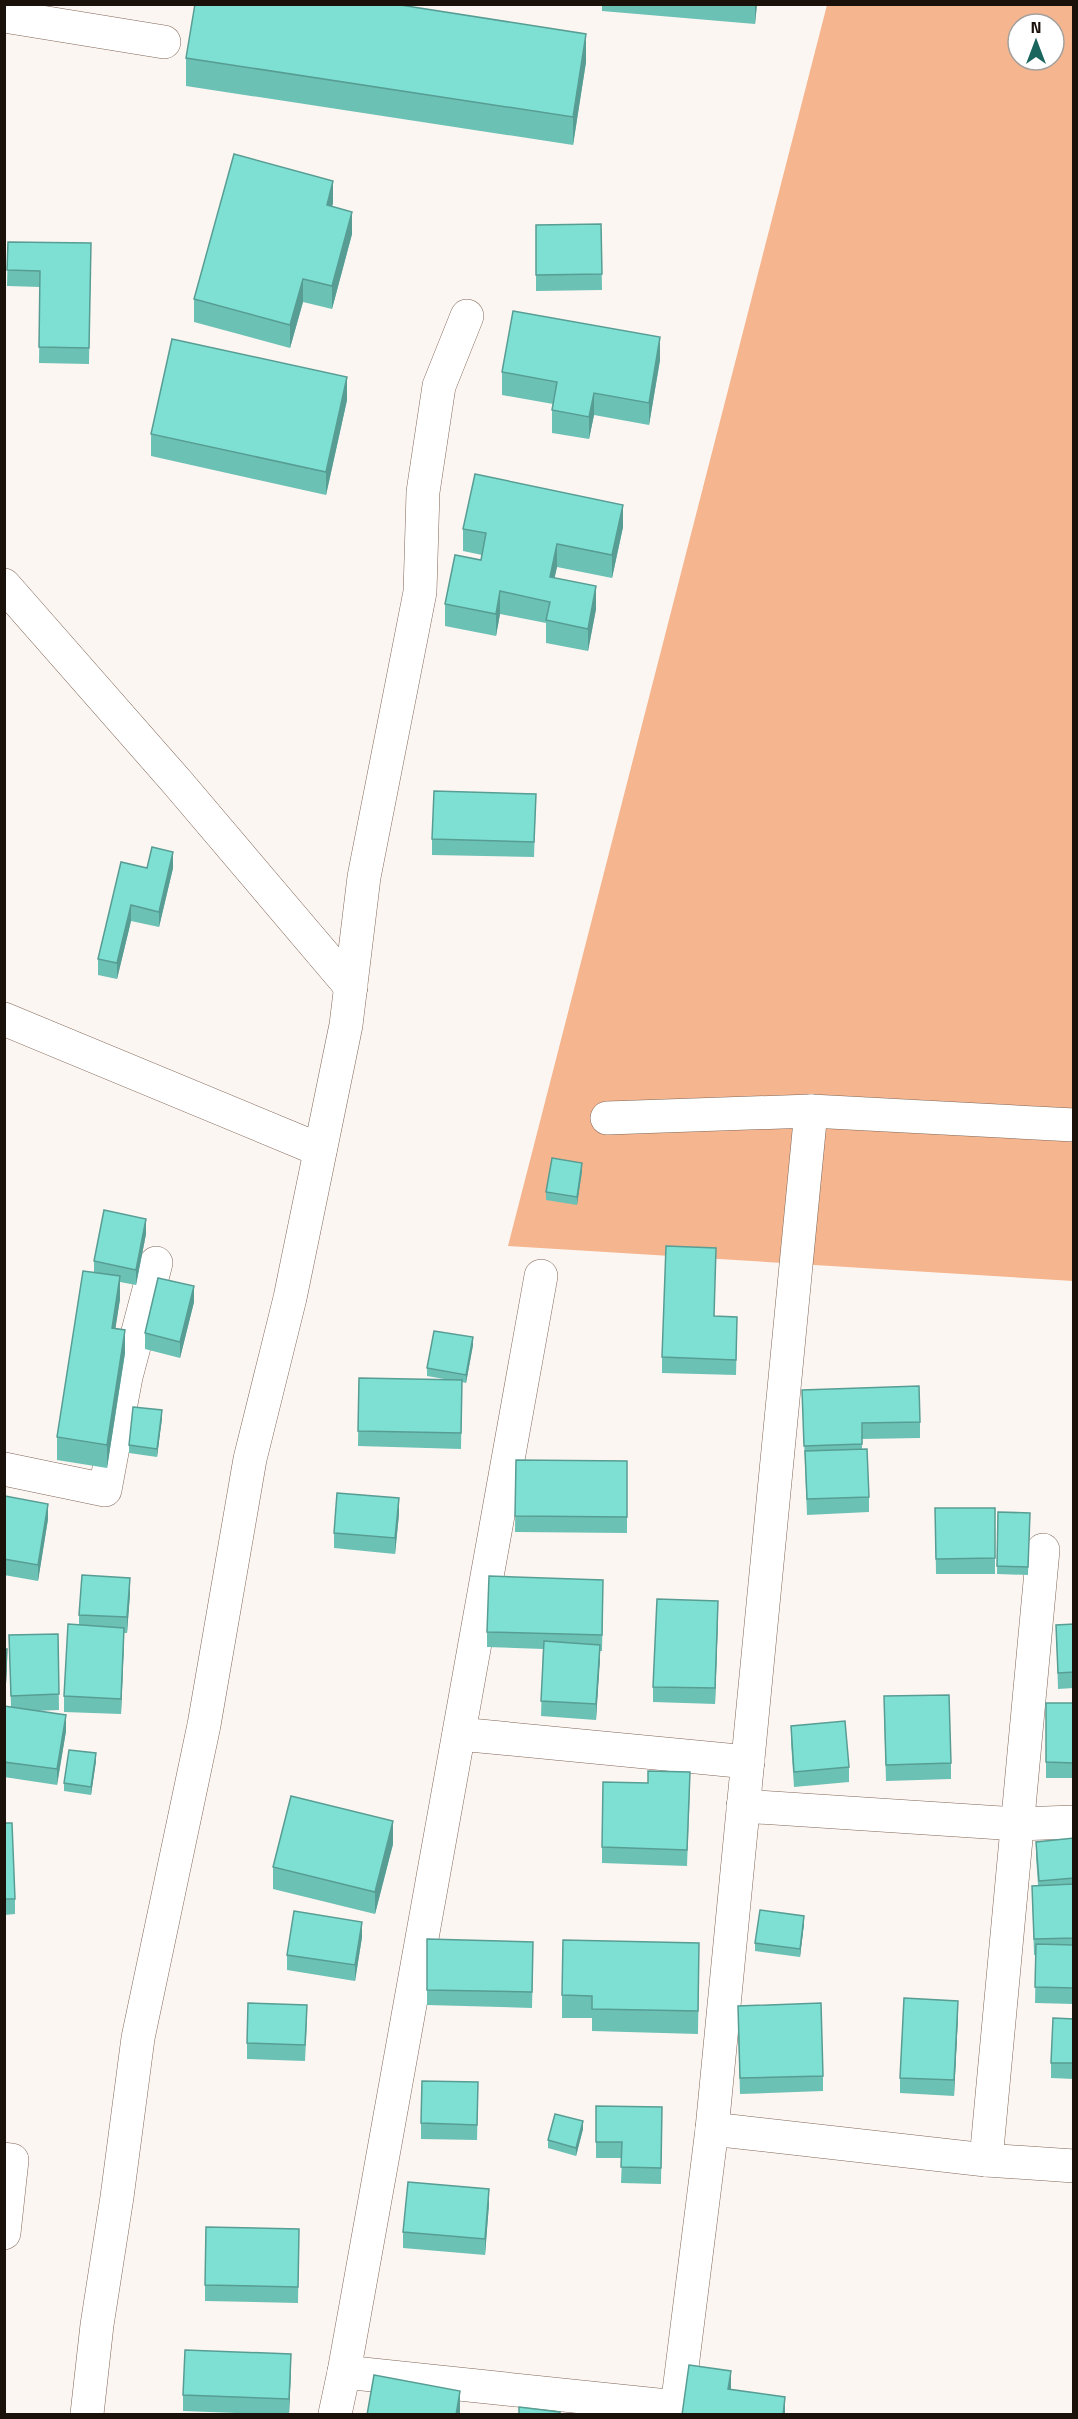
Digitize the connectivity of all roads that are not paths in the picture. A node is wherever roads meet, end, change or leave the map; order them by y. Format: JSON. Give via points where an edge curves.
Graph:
{"nodes":[{"id":1,"x":4,"y":16,"type":"edge"},
{"id":2,"x":164,"y":42,"type":"dead end"},
{"id":3,"x":467,"y":316,"type":"dead end"},
{"id":4,"x":4,"y":585,"type":"edge"},
{"id":5,"x":351,"y":987,"type":"junction"},
{"id":6,"x":4,"y":1019,"type":"edge"},
{"id":7,"x":811,"y":1112,"type":"junction"},
{"id":8,"x":607,"y":1118,"type":"dead end"},
{"id":9,"x":1074,"y":1125,"type":"edge"},
{"id":10,"x":320,"y":1150,"type":"junction"},
{"id":11,"x":156,"y":1263,"type":"dead end"},
{"id":12,"x":541,"y":1276,"type":"dead end"},
{"id":13,"x":4,"y":1469,"type":"edge"},
{"id":14,"x":1043,"y":1550,"type":"dead end"},
{"id":15,"x":459,"y":1734,"type":"junction"},
{"id":16,"x":748,"y":1762,"type":"junction"},
{"id":17,"x":743,"y":1806,"type":"junction"},
{"id":18,"x":1074,"y":1822,"type":"edge"},
{"id":19,"x":1017,"y":1824,"type":"junction"},
{"id":20,"x":712,"y":2129,"type":"junction"},
{"id":21,"x":4,"y":2159,"type":"edge"},
{"id":22,"x":986,"y":2160,"type":"junction"},
{"id":23,"x":1074,"y":2166,"type":"edge"},
{"id":24,"x":4,"y":2234,"type":"edge"},
{"id":25,"x":344,"y":2372,"type":"junction"},
{"id":26,"x":520,"y":2403,"type":"edge"},
{"id":27,"x":664,"y":2410,"type":"edge"},
{"id":28,"x":87,"y":2415,"type":"edge"},
{"id":29,"x":335,"y":2415,"type":"edge"}],
"edges":[{"from":1,"to":2,"type":"street"},
{"from":3,"to":5,"type":"street","via":[[439,386],[423,492],[420,592],[364,877]]},
{"from":4,"to":5,"type":"street"},
{"from":5,"to":10,"type":"street"},
{"from":6,"to":10,"type":"street"},
{"from":7,"to":8,"type":"street"},
{"from":7,"to":9,"type":"street"},
{"from":7,"to":16,"type":"street"},
{"from":10,"to":28,"type":"street","via":[[290,1298],[250,1458],[204,1725],[138,2038],[96,2325]]},
{"from":11,"to":13,"type":"street","via":[[126,1377],[105,1490]]},
{"from":12,"to":15,"type":"street"},
{"from":14,"to":19,"type":"street"},
{"from":15,"to":16,"type":"street"},
{"from":15,"to":25,"type":"street"},
{"from":16,"to":17,"type":"street"},
{"from":17,"to":19,"type":"street"},
{"from":17,"to":20,"type":"street"},
{"from":18,"to":19,"type":"street"},
{"from":19,"to":22,"type":"street"},
{"from":20,"to":22,"type":"street"},
{"from":20,"to":27,"type":"street","via":[[677,2407]]},
{"from":21,"to":24,"type":"street","via":[[12,2160]]},
{"from":22,"to":23,"type":"street"},
{"from":25,"to":26,"type":"street"},
{"from":25,"to":29,"type":"street"},
{"from":26,"to":27,"type":"street"}]}
